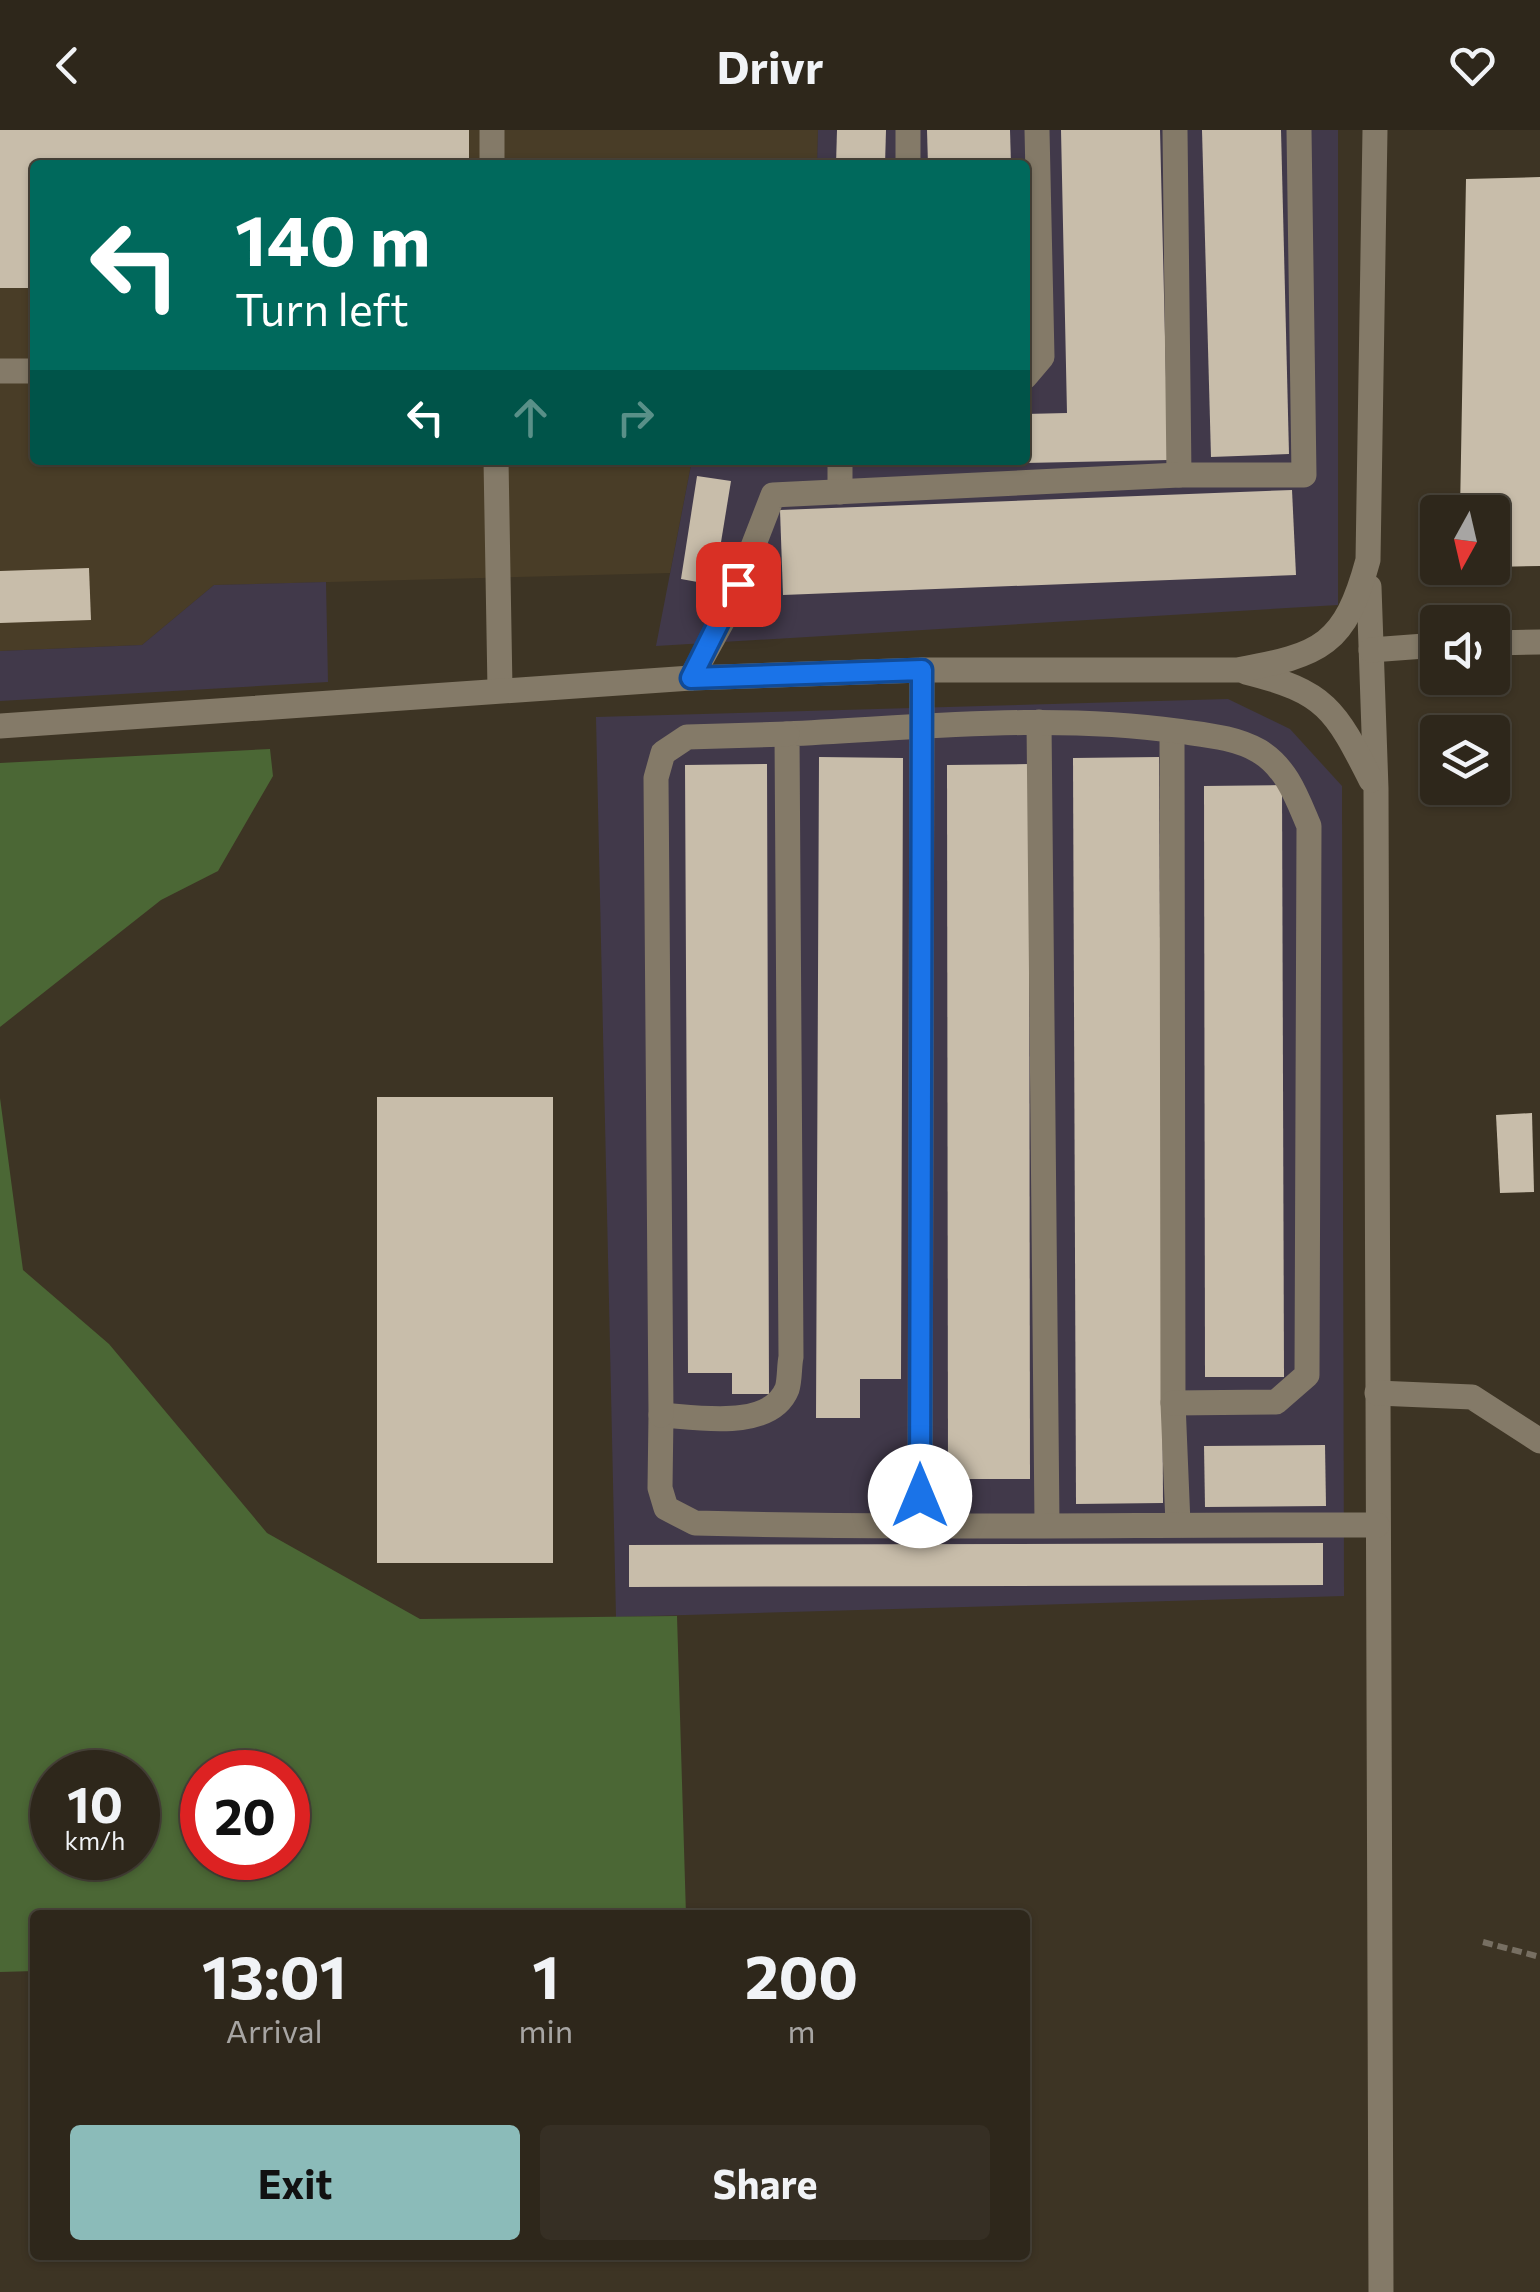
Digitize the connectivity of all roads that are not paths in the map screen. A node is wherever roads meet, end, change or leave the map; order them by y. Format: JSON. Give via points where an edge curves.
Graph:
{"nodes":[{"id":1,"x":492,"y":130,"type":"edge"},
{"id":2,"x":908,"y":130,"type":"edge"},
{"id":3,"x":1037,"y":130,"type":"edge"},
{"id":4,"x":1175,"y":130,"type":"edge"},
{"id":5,"x":1299,"y":130,"type":"edge"},
{"id":6,"x":1375,"y":130,"type":"edge"},
{"id":7,"x":492,"y":160,"type":"edge"},
{"id":8,"x":908,"y":160,"type":"edge"},
{"id":9,"x":0,"y":371,"type":"edge"},
{"id":10,"x":30,"y":371,"type":"edge"},
{"id":11,"x":1030,"y":371,"type":"edge"},
{"id":12,"x":496,"y":465,"type":"edge"},
{"id":13,"x":840,"y":465,"type":"edge"},
{"id":14,"x":1179,"y":475,"type":"junction"},
{"id":15,"x":840,"y":492,"type":"junction"},
{"id":16,"x":1368,"y":560,"type":"junction"},
{"id":17,"x":1540,"y":642,"type":"edge"},
{"id":18,"x":1510,"y":643,"type":"edge"},
{"id":19,"x":1420,"y":647,"type":"edge"},
{"id":20,"x":1371,"y":650,"type":"junction"},
{"id":21,"x":922,"y":670,"type":"junction"},
{"id":22,"x":1237,"y":670,"type":"junction"},
{"id":23,"x":691,"y":678,"type":"junction"},
{"id":24,"x":500,"y":690,"type":"junction"},
{"id":25,"x":1039,"y":722,"type":"junction"},
{"id":26,"x":0,"y":726,"type":"edge"},
{"id":27,"x":921,"y":728,"type":"junction"},
{"id":28,"x":1172,"y":730,"type":"junction"},
{"id":29,"x":787,"y":734,"type":"junction"},
{"id":30,"x":1376,"y":788,"type":"junction"},
{"id":31,"x":1377,"y":1393,"type":"junction"},
{"id":32,"x":1173,"y":1403,"type":"junction"},
{"id":33,"x":661,"y":1415,"type":"junction"},
{"id":34,"x":1540,"y":1442,"type":"edge"},
{"id":35,"x":1047,"y":1523,"type":"junction"},
{"id":36,"x":1178,"y":1524,"type":"junction"},
{"id":37,"x":1377,"y":1526,"type":"junction"},
{"id":38,"x":920,"y":1529,"type":"junction"},
{"id":39,"x":1380,"y":2292,"type":"edge"}],
"edges":[{"from":1,"to":7,"type":"street"},
{"from":2,"to":8,"type":"street"},
{"from":3,"to":11,"type":"street","via":[[1042,356]]},
{"from":4,"to":14,"type":"street"},
{"from":5,"to":14,"type":"street","via":[[1304,476]]},
{"from":6,"to":16,"type":"street"},
{"from":9,"to":10,"type":"street"},
{"from":12,"to":24,"type":"street"},
{"from":13,"to":15,"type":"street"},
{"from":14,"to":15,"type":"street"},
{"from":15,"to":23,"type":"street","via":[[773,495],[728,611]]},
{"from":16,"to":20,"type":"street"},
{"from":16,"to":22,"type":"street","via":[[1354,610],[1326,642],[1284,662]]},
{"from":17,"to":18,"type":"street"},
{"from":19,"to":20,"type":"street"},
{"from":20,"to":30,"type":"street"},
{"from":21,"to":22,"type":"street"},
{"from":21,"to":23,"type":"street"},
{"from":21,"to":27,"type":"street"},
{"from":22,"to":30,"type":"street","via":[[1287,682],[1321,700],[1344,726]]},
{"from":23,"to":24,"type":"street"},
{"from":24,"to":26,"type":"street"},
{"from":25,"to":27,"type":"street"},
{"from":25,"to":28,"type":"street"},
{"from":25,"to":35,"type":"street"},
{"from":27,"to":29,"type":"street"},
{"from":27,"to":38,"type":"street"},
{"from":28,"to":32,"type":"street"},
{"from":28,"to":32,"type":"street","via":[[1228,738],[1260,752],[1289,779],[1309,826],[1307,1375],[1276,1402]]},
{"from":29,"to":33,"type":"street","via":[[786,1390],[767,1411],[744,1416]]},
{"from":29,"to":33,"type":"street","via":[[687,737],[663,754],[656,778]]},
{"from":30,"to":31,"type":"street"},
{"from":31,"to":34,"type":"street","via":[[1472,1397]]},
{"from":31,"to":37,"type":"street"},
{"from":32,"to":36,"type":"street"},
{"from":33,"to":38,"type":"street","via":[[666,1508],[695,1523]]},
{"from":35,"to":36,"type":"street"},
{"from":35,"to":38,"type":"street"},
{"from":36,"to":37,"type":"street"},
{"from":37,"to":39,"type":"street"}]}
